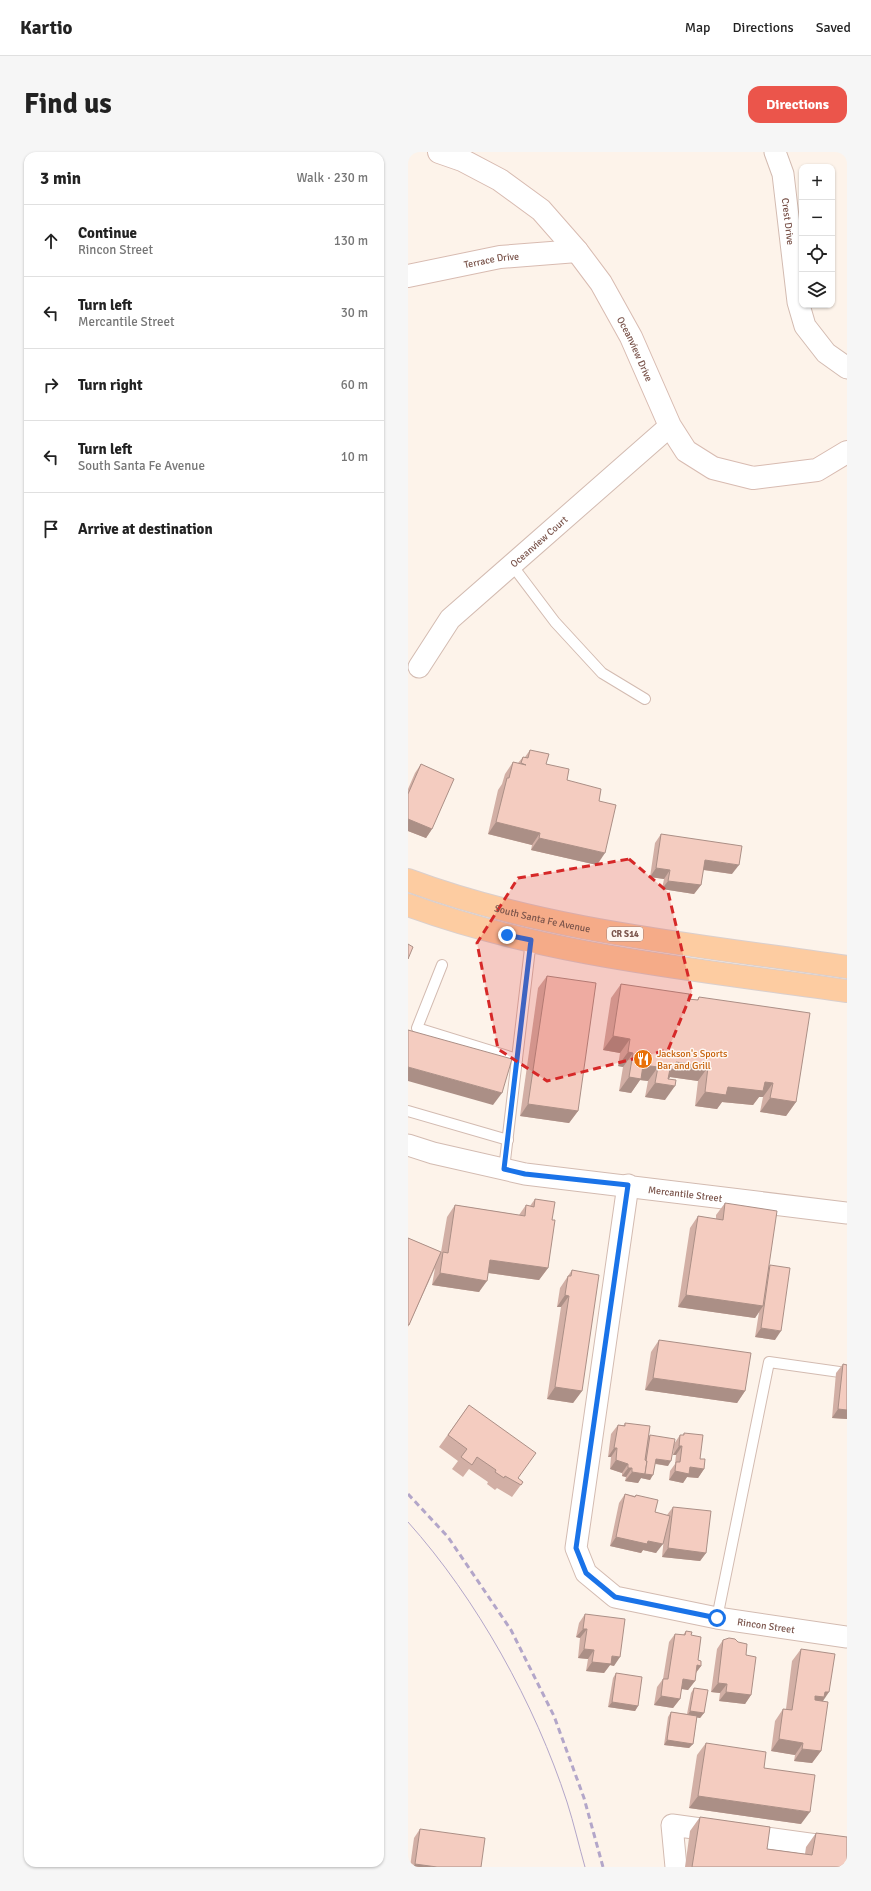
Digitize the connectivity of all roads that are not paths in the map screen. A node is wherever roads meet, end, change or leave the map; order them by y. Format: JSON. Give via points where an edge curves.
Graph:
{"nodes":[{"id":1,"x":439,"y":152,"type":"edge"},
{"id":2,"x":775,"y":152,"type":"edge"},
{"id":3,"x":577,"y":251,"type":"junction"},
{"id":4,"x":408,"y":276,"type":"edge"},
{"id":5,"x":847,"y":368,"type":"edge"},
{"id":6,"x":670,"y":426,"type":"junction"},
{"id":7,"x":847,"y":452,"type":"edge"},
{"id":8,"x":512,"y":565,"type":"junction"},
{"id":9,"x":419,"y":667,"type":"dead end"},
{"id":10,"x":645,"y":699,"type":"dead end"},
{"id":11,"x":408,"y":880,"type":"edge"},
{"id":12,"x":408,"y":905,"type":"edge"},
{"id":13,"x":531,"y":940,"type":"junction"},
{"id":14,"x":442,"y":965,"type":"dead end"},
{"id":15,"x":847,"y":967,"type":"edge"},
{"id":16,"x":847,"y":991,"type":"edge"},
{"id":17,"x":517,"y":1058,"type":"junction"},
{"id":18,"x":408,"y":1111,"type":"edge"},
{"id":19,"x":508,"y":1140,"type":"junction"},
{"id":20,"x":408,"y":1145,"type":"edge"},
{"id":21,"x":504,"y":1169,"type":"junction"},
{"id":22,"x":628,"y":1185,"type":"junction"},
{"id":23,"x":847,"y":1213,"type":"edge"},
{"id":24,"x":847,"y":1373,"type":"edge"},
{"id":25,"x":717,"y":1618,"type":"junction"},
{"id":26,"x":847,"y":1637,"type":"edge"},
{"id":27,"x":847,"y":1850,"type":"edge"},
{"id":28,"x":676,"y":1867,"type":"edge"}],
"edges":[{"from":1,"to":3,"type":"street","name":"Oceanview Drive","via":[[462,160],[500,180],[541,210]]},
{"from":2,"to":5,"type":"street","name":"Crest Drive","via":[[783,174],[798,302],[805,326],[826,353]]},
{"from":3,"to":4,"type":"street","name":"Terrace Drive","via":[[500,257]]},
{"from":3,"to":6,"type":"street","name":"Oceanview Drive","via":[[601,283],[631,337]]},
{"from":6,"to":7,"type":"street","name":"Oceanview Drive","via":[[686,451],[713,468],[753,478],[817,470]]},
{"from":6,"to":8,"type":"street","name":"Oceanview Court"},
{"from":8,"to":9,"type":"street","name":"Oceanview Court","via":[[450,619]]},
{"from":8,"to":10,"type":"lane","via":[[555,622],[602,672]]},
{"from":11,"to":15,"type":"main road","name":"South Santa Fe Avenue","number":"CR S14","via":[[443,893],[500,908],[607,932]]},
{"from":12,"to":13,"type":"main road","number":"CR S14","via":[[465,924]]},
{"from":13,"to":16,"type":"main road","number":"CR S14","via":[[604,955]]},
{"from":13,"to":17,"type":"lane"},
{"from":14,"to":17,"type":"lane","via":[[417,1028]]},
{"from":17,"to":19,"type":"lane"},
{"from":18,"to":19,"type":"lane"},
{"from":19,"to":21,"type":"lane"},
{"from":20,"to":21,"type":"street","name":"Mercantile Street"},
{"from":21,"to":22,"type":"street","name":"Mercantile Street","via":[[525,1174]]},
{"from":22,"to":23,"type":"street","name":"Mercantile Street"},
{"from":22,"to":25,"type":"street","name":"Rincon Street","via":[[576,1548],[586,1573],[615,1597]]},
{"from":24,"to":25,"type":"lane","via":[[769,1362]]},
{"from":25,"to":26,"type":"street","name":"Rincon Street"},
{"from":27,"to":28,"type":"street","via":[[672,1826]]}]}
